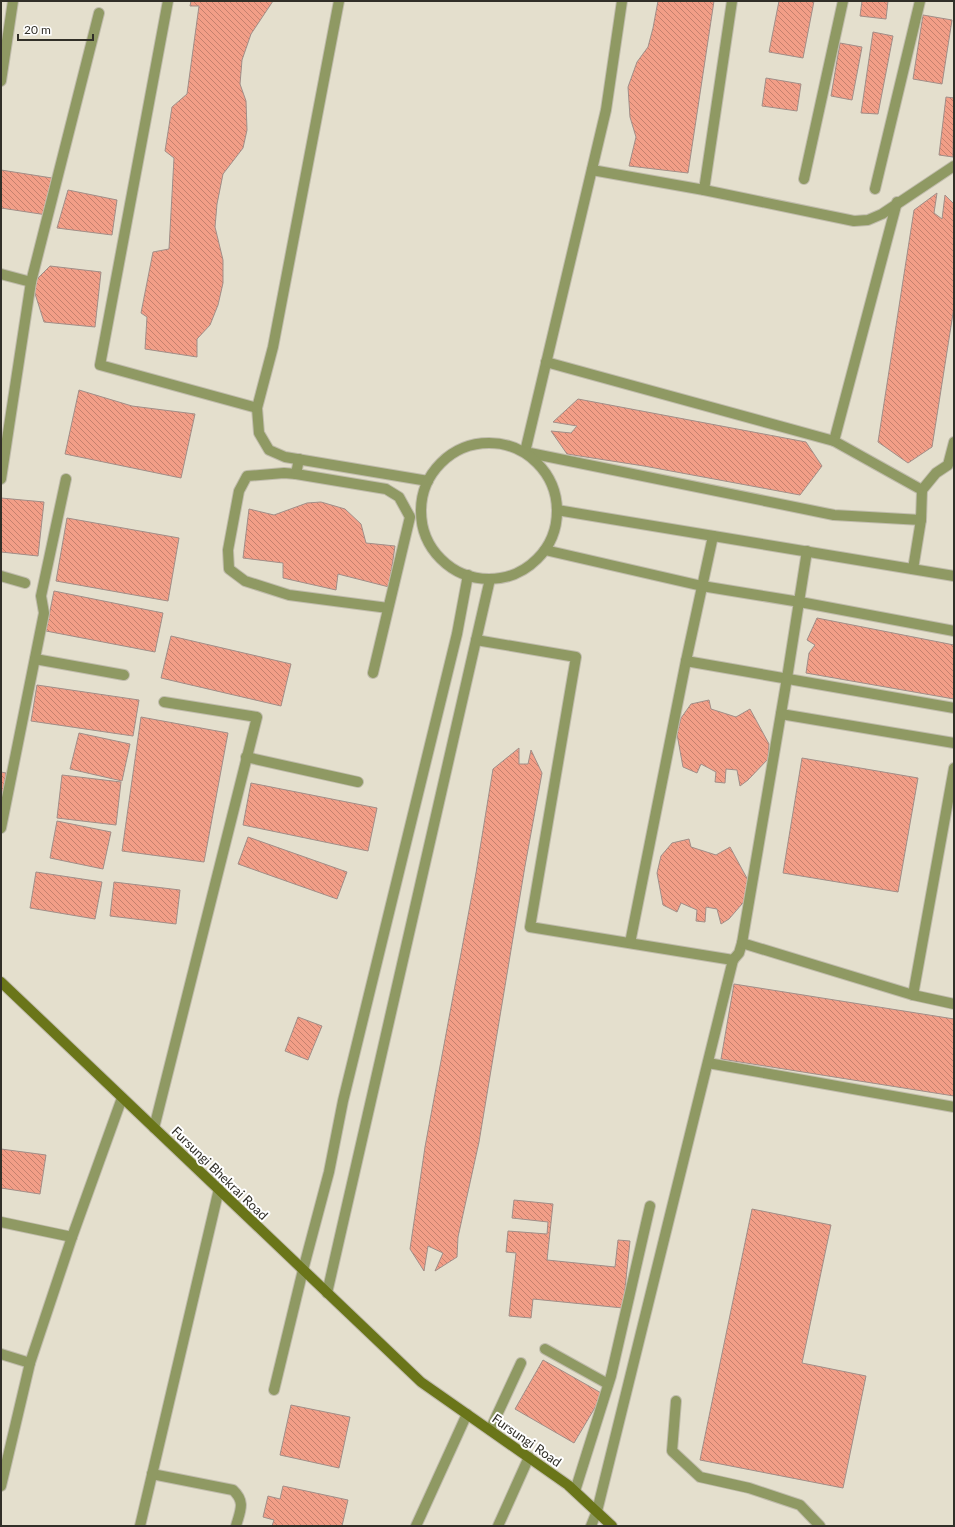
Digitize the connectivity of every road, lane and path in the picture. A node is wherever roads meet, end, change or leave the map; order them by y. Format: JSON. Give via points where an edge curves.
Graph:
{"nodes":[{"id":1,"x":13,"y":1,"type":"edge"},
{"id":2,"x":168,"y":1,"type":"edge"},
{"id":3,"x":339,"y":1,"type":"edge"},
{"id":4,"x":622,"y":1,"type":"edge"},
{"id":5,"x":732,"y":1,"type":"edge"},
{"id":6,"x":843,"y":1,"type":"edge"},
{"id":7,"x":920,"y":1,"type":"edge"},
{"id":8,"x":98,"y":13,"type":"dead end"},
{"id":9,"x":1,"y":80,"type":"edge"},
{"id":10,"x":954,"y":166,"type":"edge"},
{"id":11,"x":592,"y":170,"type":"junction"},
{"id":12,"x":804,"y":179,"type":"dead end"},
{"id":13,"x":875,"y":189,"type":"dead end"},
{"id":14,"x":704,"y":190,"type":"junction"},
{"id":15,"x":897,"y":202,"type":"junction"},
{"id":16,"x":1,"y":274,"type":"edge"},
{"id":17,"x":31,"y":282,"type":"junction"},
{"id":18,"x":546,"y":362,"type":"junction"},
{"id":19,"x":257,"y":408,"type":"junction"},
{"id":20,"x":834,"y":441,"type":"junction"},
{"id":21,"x":954,"y":442,"type":"edge"},
{"id":22,"x":525,"y":452,"type":"junction"},
{"id":23,"x":299,"y":459,"type":"junction"},
{"id":24,"x":296,"y":474,"type":"junction"},
{"id":25,"x":382,"y":474,"type":"junction"},
{"id":26,"x":1,"y":479,"type":"edge"},
{"id":27,"x":66,"y":479,"type":"dead end"},
{"id":28,"x":428,"y":481,"type":"junction"},
{"id":29,"x":379,"y":488,"type":"junction"},
{"id":30,"x":922,"y":490,"type":"junction"},
{"id":31,"x":558,"y":510,"type":"junction"},
{"id":32,"x":921,"y":520,"type":"junction"},
{"id":33,"x":713,"y":536,"type":"junction"},
{"id":34,"x":545,"y":550,"type":"junction"},
{"id":35,"x":807,"y":551,"type":"junction"},
{"id":36,"x":913,"y":569,"type":"junction"},
{"id":37,"x":468,"y":575,"type":"junction"},
{"id":38,"x":1,"y":576,"type":"edge"},
{"id":39,"x":954,"y":576,"type":"edge"},
{"id":40,"x":490,"y":579,"type":"junction"},
{"id":41,"x":25,"y":583,"type":"dead end"},
{"id":42,"x":702,"y":586,"type":"junction"},
{"id":43,"x":800,"y":602,"type":"junction"},
{"id":44,"x":388,"y":608,"type":"junction"},
{"id":45,"x":954,"y":631,"type":"edge"},
{"id":46,"x":476,"y":640,"type":"junction"},
{"id":47,"x":35,"y":659,"type":"junction"},
{"id":48,"x":686,"y":661,"type":"junction"},
{"id":49,"x":373,"y":674,"type":"dead end"},
{"id":50,"x":124,"y":675,"type":"dead end"},
{"id":51,"x":787,"y":678,"type":"junction"},
{"id":52,"x":164,"y":702,"type":"dead end"},
{"id":53,"x":954,"y":708,"type":"edge"},
{"id":54,"x":781,"y":714,"type":"junction"},
{"id":55,"x":954,"y":743,"type":"edge"},
{"id":56,"x":246,"y":757,"type":"junction"},
{"id":57,"x":954,"y":768,"type":"edge"},
{"id":58,"x":358,"y":782,"type":"dead end"},
{"id":59,"x":1,"y":828,"type":"edge"},
{"id":60,"x":742,"y":942,"type":"junction"},
{"id":61,"x":630,"y":943,"type":"junction"},
{"id":62,"x":733,"y":960,"type":"junction"},
{"id":63,"x":1,"y":982,"type":"edge"},
{"id":64,"x":913,"y":995,"type":"junction"},
{"id":65,"x":954,"y":1004,"type":"edge"},
{"id":66,"x":708,"y":1063,"type":"junction"},
{"id":67,"x":122,"y":1098,"type":"junction"},
{"id":68,"x":954,"y":1107,"type":"edge"},
{"id":69,"x":154,"y":1128,"type":"junction"},
{"id":70,"x":219,"y":1189,"type":"junction"},
{"id":71,"x":650,"y":1206,"type":"dead end"},
{"id":72,"x":1,"y":1222,"type":"edge"},
{"id":73,"x":72,"y":1237,"type":"junction"},
{"id":74,"x":303,"y":1270,"type":"junction"},
{"id":75,"x":327,"y":1293,"type":"junction"},
{"id":76,"x":545,"y":1349,"type":"dead end"},
{"id":77,"x":1,"y":1354,"type":"edge"},
{"id":78,"x":30,"y":1363,"type":"junction"},
{"id":79,"x":521,"y":1364,"type":"dead end"},
{"id":80,"x":421,"y":1382,"type":"joint"},
{"id":81,"x":608,"y":1384,"type":"junction"},
{"id":82,"x":274,"y":1390,"type":"dead end"},
{"id":83,"x":676,"y":1401,"type":"dead end"},
{"id":84,"x":467,"y":1414,"type":"junction"},
{"id":85,"x":490,"y":1430,"type":"junction"},
{"id":86,"x":529,"y":1457,"type":"junction"},
{"id":87,"x":152,"y":1474,"type":"junction"},
{"id":88,"x":1,"y":1486,"type":"edge"},
{"id":89,"x":575,"y":1491,"type":"junction"},
{"id":90,"x":597,"y":1511,"type":"junction"},
{"id":91,"x":140,"y":1526,"type":"edge"},
{"id":92,"x":236,"y":1526,"type":"edge"},
{"id":93,"x":416,"y":1526,"type":"edge"},
{"id":94,"x":498,"y":1526,"type":"edge"},
{"id":95,"x":591,"y":1526,"type":"edge"},
{"id":96,"x":612,"y":1526,"type":"edge"},
{"id":97,"x":820,"y":1526,"type":"edge"}],
"edges":[{"from":1,"to":9,"type":"street"},
{"from":2,"to":19,"type":"street","via":[[100,365]]},
{"from":3,"to":19,"type":"street","via":[[273,347]]},
{"from":4,"to":11,"type":"street","via":[[606,110]]},
{"from":5,"to":14,"type":"street"},
{"from":6,"to":12,"type":"street"},
{"from":7,"to":13,"type":"street"},
{"from":8,"to":17,"type":"street"},
{"from":10,"to":15,"type":"street"},
{"from":11,"to":14,"type":"street"},
{"from":11,"to":18,"type":"street"},
{"from":14,"to":15,"type":"street","via":[[854,221],[868,220],[882,214]]},
{"from":15,"to":20,"type":"street"},
{"from":16,"to":17,"type":"street"},
{"from":17,"to":26,"type":"street"},
{"from":18,"to":20,"type":"street"},
{"from":18,"to":22,"type":"street"},
{"from":19,"to":23,"type":"street","via":[[259,432],[269,450]]},
{"from":20,"to":30,"type":"street"},
{"from":21,"to":30,"type":"street","via":[[948,465],[936,473]]},
{"from":22,"to":28,"type":"street","via":[[503,444],[481,443],[459,450],[441,463]]},
{"from":22,"to":31,"type":"street","via":[[549,477],[556,493]]},
{"from":22,"to":32,"type":"street","via":[[834,515]]},
{"from":23,"to":24,"type":"street"},
{"from":23,"to":25,"type":"street"},
{"from":24,"to":29,"type":"street"},
{"from":24,"to":44,"type":"street","via":[[247,476],[239,491],[228,550],[229,569],[245,581],[289,595]]},
{"from":25,"to":28,"type":"street"},
{"from":25,"to":29,"type":"street"},
{"from":27,"to":47,"type":"street","via":[[41,596],[44,613]]},
{"from":28,"to":37,"type":"street","via":[[421,503],[423,526],[432,548],[448,565]]},
{"from":29,"to":44,"type":"street","via":[[399,497],[410,517]]},
{"from":30,"to":32,"type":"street"},
{"from":31,"to":33,"type":"street"},
{"from":31,"to":34,"type":"street","via":[[554,532]]},
{"from":32,"to":36,"type":"street"},
{"from":33,"to":35,"type":"street"},
{"from":33,"to":42,"type":"street"},
{"from":34,"to":40,"type":"street","via":[[530,565],[510,575]]},
{"from":34,"to":42,"type":"street"},
{"from":35,"to":36,"type":"street"},
{"from":35,"to":43,"type":"street"},
{"from":36,"to":39,"type":"street"},
{"from":37,"to":40,"type":"street"},
{"from":37,"to":74,"type":"street","via":[[457,634],[343,1101],[329,1172]]},
{"from":38,"to":41,"type":"street"},
{"from":40,"to":46,"type":"street"},
{"from":42,"to":43,"type":"street"},
{"from":42,"to":48,"type":"street"},
{"from":43,"to":45,"type":"street"},
{"from":43,"to":51,"type":"street"},
{"from":44,"to":49,"type":"street"},
{"from":46,"to":61,"type":"street","via":[[576,657],[530,927]]},
{"from":46,"to":75,"type":"street"},
{"from":47,"to":50,"type":"street"},
{"from":47,"to":59,"type":"street"},
{"from":48,"to":51,"type":"street"},
{"from":48,"to":61,"type":"street"},
{"from":51,"to":53,"type":"street"},
{"from":51,"to":54,"type":"street"},
{"from":52,"to":56,"type":"street","via":[[256,717]]},
{"from":54,"to":55,"type":"street"},
{"from":54,"to":60,"type":"street"},
{"from":56,"to":58,"type":"street"},
{"from":56,"to":69,"type":"street"},
{"from":57,"to":64,"type":"street"},
{"from":60,"to":62,"type":"street","via":[[739,953]]},
{"from":60,"to":64,"type":"street"},
{"from":61,"to":62,"type":"street"},
{"from":62,"to":66,"type":"street"},
{"from":63,"to":67,"type":"street","name":"Fursungi Bhekrai Road"},
{"from":64,"to":65,"type":"street"},
{"from":66,"to":68,"type":"street"},
{"from":66,"to":90,"type":"street"},
{"from":67,"to":69,"type":"street","name":"Fursungi Bhekrai Road"},
{"from":67,"to":73,"type":"street"},
{"from":69,"to":70,"type":"street","name":"Fursungi Bhekrai Road"},
{"from":70,"to":74,"type":"street","name":"Fursungi Bhekrai Road"},
{"from":70,"to":87,"type":"street"},
{"from":71,"to":81,"type":"street"},
{"from":72,"to":73,"type":"street"},
{"from":73,"to":78,"type":"street"},
{"from":74,"to":75,"type":"street","name":"Fursungi Bhekrai Road"},
{"from":74,"to":82,"type":"street"},
{"from":75,"to":80,"type":"street","name":"Fursungi Bhekrai Road"},
{"from":76,"to":81,"type":"street"},
{"from":77,"to":78,"type":"street"},
{"from":78,"to":88,"type":"street"},
{"from":79,"to":85,"type":"street"},
{"from":80,"to":84,"type":"street","name":"Fursungi Road"},
{"from":81,"to":89,"type":"street"},
{"from":83,"to":97,"type":"street","via":[[672,1451],[700,1477],[749,1488],[800,1506]]},
{"from":84,"to":85,"type":"street","name":"Fursungi Road"},
{"from":84,"to":93,"type":"street"},
{"from":85,"to":86,"type":"street","name":"Fursungi Road"},
{"from":86,"to":89,"type":"street","name":"Fursungi Road"},
{"from":86,"to":94,"type":"street"},
{"from":87,"to":91,"type":"street"},
{"from":87,"to":92,"type":"street","via":[[233,1490],[240,1496],[242,1503]]},
{"from":89,"to":90,"type":"street","name":"Fursungi Road"},
{"from":90,"to":95,"type":"street"},
{"from":90,"to":96,"type":"street","name":"Fursungi Road"}]}
